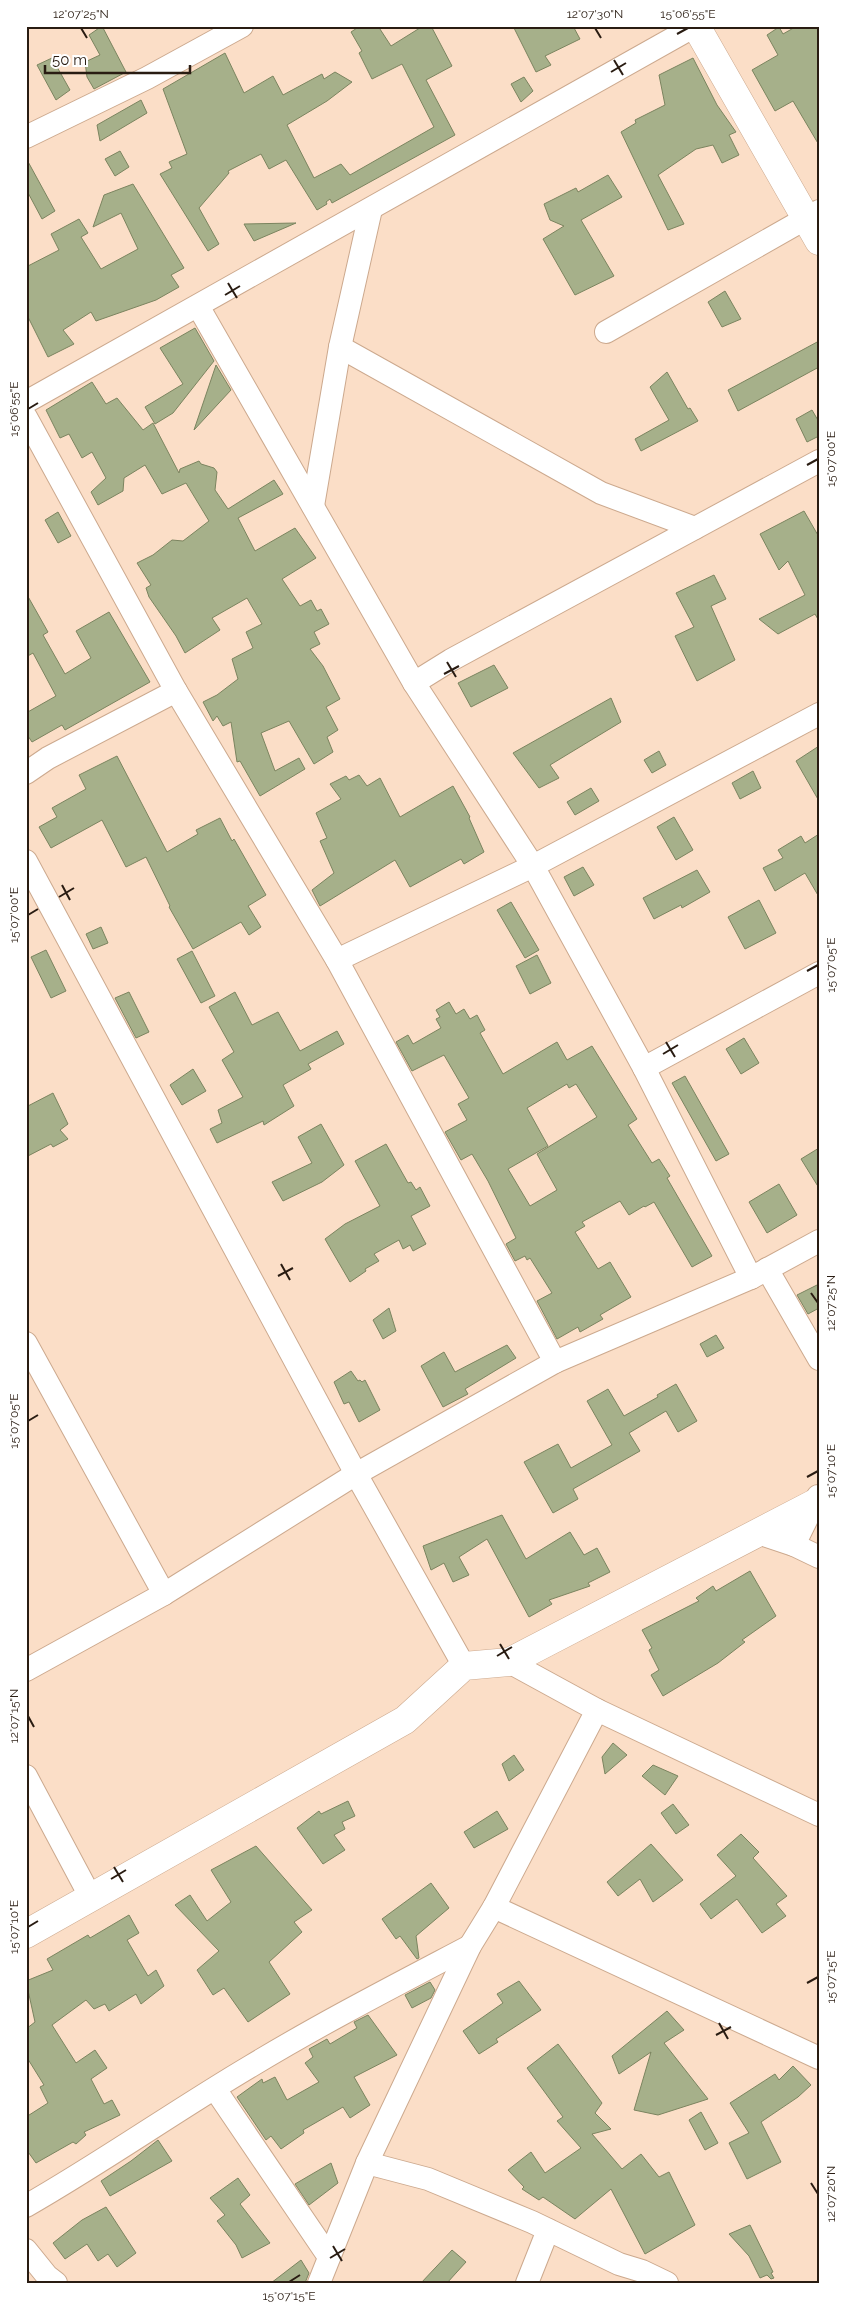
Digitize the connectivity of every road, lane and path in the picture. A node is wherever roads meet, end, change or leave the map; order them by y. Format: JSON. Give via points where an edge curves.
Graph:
{"nodes":[{"id":1,"x":242,"y":26,"type":"edge"},
{"id":2,"x":696,"y":26,"type":"edge"},
{"id":3,"x":26,"y":137,"type":"edge"},
{"id":4,"x":371,"y":209,"type":"junction"},
{"id":5,"x":814,"y":223,"type":"edge"},
{"id":6,"x":198,"y":306,"type":"junction"},
{"id":7,"x":606,"y":332,"type":"dead end"},
{"id":8,"x":340,"y":347,"type":"junction"},
{"id":9,"x":26,"y":402,"type":"edge"},
{"id":10,"x":26,"y":417,"type":"edge"},
{"id":11,"x":819,"y":461,"type":"edge"},
{"id":12,"x":313,"y":506,"type":"junction"},
{"id":13,"x":695,"y":528,"type":"junction"},
{"id":14,"x":414,"y":683,"type":"junction"},
{"id":15,"x":176,"y":691,"type":"junction"},
{"id":16,"x":819,"y":714,"type":"edge"},
{"id":17,"x":26,"y":773,"type":"edge"},
{"id":18,"x":26,"y":861,"type":"edge"},
{"id":19,"x":533,"y":866,"type":"junction"},
{"id":20,"x":337,"y":960,"type":"junction"},
{"id":21,"x":819,"y":973,"type":"edge"},
{"id":22,"x":644,"y":1068,"type":"junction"},
{"id":23,"x":819,"y":1241,"type":"edge"},
{"id":24,"x":759,"y":1274,"type":"junction"},
{"id":25,"x":26,"y":1343,"type":"edge"},
{"id":26,"x":819,"y":1360,"type":"edge"},
{"id":27,"x":555,"y":1362,"type":"junction"},
{"id":28,"x":356,"y":1474,"type":"junction"},
{"id":29,"x":818,"y":1500,"type":"edge"},
{"id":30,"x":758,"y":1533,"type":"junction"},
{"id":31,"x":794,"y":1545,"type":"junction"},
{"id":32,"x":819,"y":1557,"type":"edge"},
{"id":33,"x":164,"y":1594,"type":"junction"},
{"id":34,"x":509,"y":1662,"type":"junction"},
{"id":35,"x":464,"y":1666,"type":"junction"},
{"id":36,"x":26,"y":1670,"type":"edge"},
{"id":37,"x":597,"y":1710,"type":"junction"},
{"id":38,"x":26,"y":1776,"type":"edge"},
{"id":39,"x":819,"y":1815,"type":"edge"},
{"id":40,"x":91,"y":1898,"type":"junction"},
{"id":41,"x":494,"y":1907,"type":"junction"},
{"id":42,"x":26,"y":1934,"type":"edge"},
{"id":43,"x":470,"y":1946,"type":"junction"},
{"id":44,"x":819,"y":2058,"type":"edge"},
{"id":45,"x":215,"y":2089,"type":"junction"},
{"id":46,"x":368,"y":2163,"type":"junction"},
{"id":47,"x":26,"y":2206,"type":"edge"},
{"id":48,"x":548,"y":2230,"type":"junction"},
{"id":49,"x":26,"y":2250,"type":"edge"},
{"id":50,"x":329,"y":2257,"type":"junction"},
{"id":51,"x":56,"y":2283,"type":"edge"},
{"id":52,"x":319,"y":2283,"type":"edge"},
{"id":53,"x":527,"y":2283,"type":"edge"},
{"id":54,"x":667,"y":2283,"type":"edge"}],
"edges":[{"from":1,"to":3,"type":"street","via":[[147,78]]},
{"from":2,"to":4,"type":"street"},
{"from":2,"to":5,"type":"street"},
{"from":4,"to":6,"type":"street"},
{"from":4,"to":8,"type":"street"},
{"from":5,"to":7,"type":"street"},
{"from":6,"to":9,"type":"street"},
{"from":6,"to":12,"type":"street"},
{"from":8,"to":12,"type":"street"},
{"from":8,"to":13,"type":"street","via":[[601,493]]},
{"from":10,"to":15,"type":"street"},
{"from":11,"to":13,"type":"street"},
{"from":12,"to":14,"type":"street"},
{"from":13,"to":14,"type":"street"},
{"from":14,"to":19,"type":"street"},
{"from":15,"to":17,"type":"street","via":[[48,758]]},
{"from":15,"to":20,"type":"street"},
{"from":16,"to":19,"type":"street"},
{"from":18,"to":28,"type":"street"},
{"from":19,"to":20,"type":"street"},
{"from":19,"to":22,"type":"street"},
{"from":20,"to":27,"type":"street"},
{"from":21,"to":22,"type":"street"},
{"from":22,"to":24,"type":"street"},
{"from":23,"to":24,"type":"street"},
{"from":24,"to":26,"type":"street"},
{"from":24,"to":27,"type":"street"},
{"from":25,"to":33,"type":"street"},
{"from":27,"to":28,"type":"street"},
{"from":28,"to":33,"type":"street"},
{"from":28,"to":35,"type":"street"},
{"from":29,"to":30,"type":"street"},
{"from":29,"to":31,"type":"street"},
{"from":30,"to":31,"type":"street"},
{"from":30,"to":34,"type":"street"},
{"from":31,"to":32,"type":"street"},
{"from":33,"to":36,"type":"street"},
{"from":34,"to":35,"type":"street"},
{"from":34,"to":37,"type":"street"},
{"from":35,"to":40,"type":"street","via":[[405,1720]]},
{"from":37,"to":39,"type":"street"},
{"from":37,"to":41,"type":"street"},
{"from":38,"to":40,"type":"street"},
{"from":40,"to":42,"type":"street"},
{"from":41,"to":43,"type":"street"},
{"from":41,"to":44,"type":"street"},
{"from":43,"to":45,"type":"street","via":[[370,1998]]},
{"from":43,"to":46,"type":"street"},
{"from":45,"to":47,"type":"street"},
{"from":45,"to":50,"type":"street"},
{"from":46,"to":48,"type":"street","via":[[428,2179]]},
{"from":46,"to":50,"type":"street"},
{"from":48,"to":53,"type":"street"},
{"from":48,"to":54,"type":"street"},
{"from":49,"to":51,"type":"street"},
{"from":50,"to":52,"type":"street"}]}
